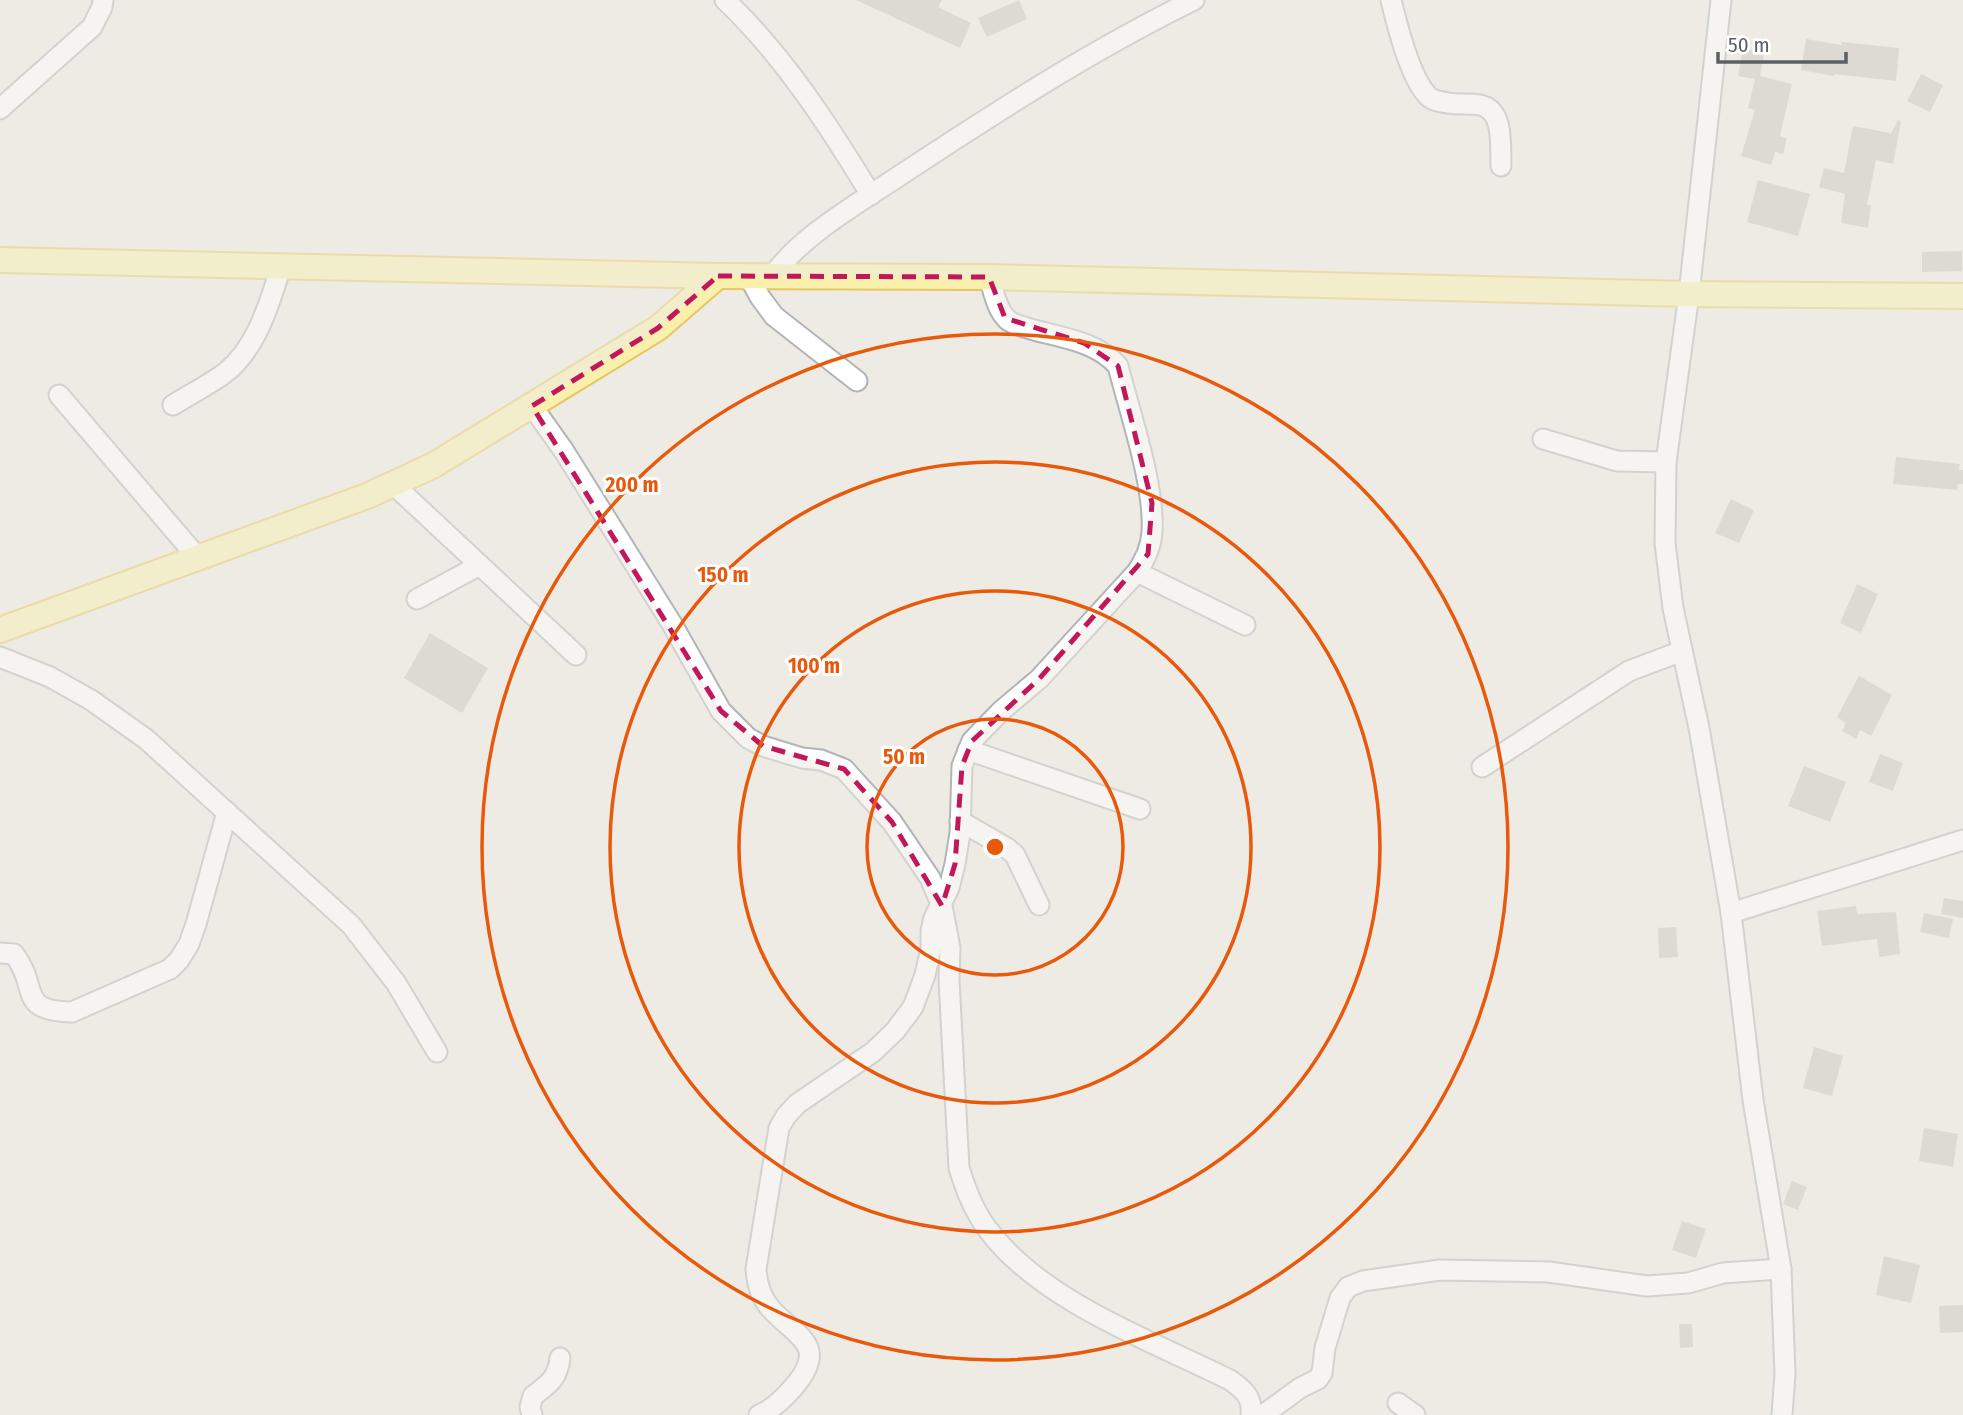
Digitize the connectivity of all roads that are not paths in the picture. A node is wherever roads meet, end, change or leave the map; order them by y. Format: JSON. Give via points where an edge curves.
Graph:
{"nodes":[{"id":1,"x":103,"y":0,"type":"edge"},
{"id":2,"x":725,"y":0,"type":"edge"},
{"id":3,"x":1194,"y":0,"type":"edge"},
{"id":4,"x":1391,"y":0,"type":"edge"},
{"id":5,"x":1721,"y":0,"type":"edge"},
{"id":6,"x":0,"y":109,"type":"edge"},
{"id":7,"x":1501,"y":166,"type":"dead end"},
{"id":8,"x":871,"y":195,"type":"junction"},
{"id":9,"x":0,"y":260,"type":"edge"},
{"id":10,"x":281,"y":267,"type":"junction"},
{"id":11,"x":718,"y":276,"type":"junction"},
{"id":12,"x":761,"y":277,"type":"junction"},
{"id":13,"x":989,"y":277,"type":"junction"},
{"id":14,"x":1689,"y":294,"type":"junction"},
{"id":15,"x":1963,"y":296,"type":"edge"},
{"id":16,"x":858,"y":381,"type":"dead end"},
{"id":17,"x":59,"y":394,"type":"dead end"},
{"id":18,"x":173,"y":405,"type":"dead end"},
{"id":19,"x":532,"y":406,"type":"junction"},
{"id":20,"x":1543,"y":439,"type":"dead end"},
{"id":21,"x":1665,"y":463,"type":"junction"},
{"id":22,"x":393,"y":484,"type":"junction"},
{"id":23,"x":198,"y":558,"type":"junction"},
{"id":24,"x":480,"y":565,"type":"junction"},
{"id":25,"x":1137,"y":572,"type":"junction"},
{"id":26,"x":417,"y":599,"type":"dead end"},
{"id":27,"x":1245,"y":625,"type":"dead end"},
{"id":28,"x":0,"y":630,"type":"edge"},
{"id":29,"x":1682,"y":651,"type":"junction"},
{"id":30,"x":576,"y":655,"type":"dead end"},
{"id":31,"x":0,"y":657,"type":"edge"},
{"id":32,"x":968,"y":750,"type":"junction"},
{"id":33,"x":1482,"y":767,"type":"dead end"},
{"id":34,"x":1140,"y":809,"type":"dead end"},
{"id":35,"x":227,"y":812,"type":"junction"},
{"id":36,"x":960,"y":821,"type":"junction"},
{"id":37,"x":1963,"y":841,"type":"edge"},
{"id":38,"x":1039,"y":905,"type":"dead end"},
{"id":39,"x":942,"y":906,"type":"junction"},
{"id":40,"x":1731,"y":913,"type":"junction"},
{"id":41,"x":0,"y":953,"type":"edge"},
{"id":42,"x":437,"y":1052,"type":"dead end"},
{"id":43,"x":1781,"y":1269,"type":"junction"},
{"id":44,"x":559,"y":1358,"type":"dead end"},
{"id":45,"x":1398,"y":1403,"type":"dead end"},
{"id":46,"x":532,"y":1415,"type":"edge"},
{"id":47,"x":759,"y":1415,"type":"edge"},
{"id":48,"x":1251,"y":1415,"type":"edge"},
{"id":49,"x":1263,"y":1415,"type":"edge"},
{"id":50,"x":1415,"y":1415,"type":"edge"},
{"id":51,"x":1782,"y":1415,"type":"edge"}],
"edges":[{"from":1,"to":6,"type":"street","via":[[92,27]]},
{"from":2,"to":8,"type":"street","via":[[822,115]]},
{"from":3,"to":8,"type":"street","via":[[1082,59]]},
{"from":4,"to":7,"type":"street","via":[[1399,33],[1430,98],[1481,105],[1496,117]]},
{"from":5,"to":14,"type":"street"},
{"from":8,"to":12,"type":"street"},
{"from":9,"to":10,"type":"main road"},
{"from":10,"to":11,"type":"main road"},
{"from":10,"to":18,"type":"street","via":[[264,317],[242,355],[226,372]]},
{"from":11,"to":12,"type":"main road"},
{"from":11,"to":19,"type":"main road","via":[[658,328]]},
{"from":12,"to":13,"type":"main road"},
{"from":12,"to":16,"type":"street","via":[[760,297],[774,316]]},
{"from":13,"to":14,"type":"main road"},
{"from":13,"to":25,"type":"street","via":[[1005,318],[1084,343],[1107,354],[1118,366],[1152,503],[1148,554]]},
{"from":14,"to":15,"type":"main road"},
{"from":14,"to":21,"type":"street"},
{"from":17,"to":23,"type":"street"},
{"from":19,"to":22,"type":"main road"},
{"from":19,"to":39,"type":"street","via":[[673,624],[721,711],[763,746],[844,769],[892,822]]},
{"from":20,"to":21,"type":"street","via":[[1617,461]]},
{"from":21,"to":29,"type":"street","via":[[1665,543]]},
{"from":22,"to":23,"type":"main road"},
{"from":22,"to":24,"type":"street"},
{"from":23,"to":28,"type":"main road"},
{"from":24,"to":26,"type":"street"},
{"from":24,"to":30,"type":"street"},
{"from":25,"to":27,"type":"street"},
{"from":25,"to":32,"type":"street"},
{"from":29,"to":33,"type":"street","via":[[1629,671]]},
{"from":29,"to":40,"type":"street"},
{"from":31,"to":35,"type":"street","via":[[91,700],[146,739]]},
{"from":32,"to":34,"type":"street"},
{"from":32,"to":36,"type":"street","via":[[962,766]]},
{"from":35,"to":41,"type":"street","via":[[189,944],[170,970],[72,1012],[57,1012],[35,1003],[23,965],[14,954]]},
{"from":35,"to":42,"type":"street","via":[[351,925],[396,983]]},
{"from":36,"to":38,"type":"street","via":[[1015,855]]},
{"from":36,"to":39,"type":"street","via":[[955,864]]},
{"from":37,"to":40,"type":"street"},
{"from":39,"to":47,"type":"street","via":[[934,918],[925,975],[913,1007],[895,1031],[851,1069],[797,1104],[779,1128],[757,1282],[771,1310],[802,1336],[809,1362],[785,1398]]},
{"from":39,"to":48,"type":"street","via":[[950,948],[959,1168],[988,1230],[1020,1265],[1096,1316],[1246,1391]]},
{"from":40,"to":43,"type":"street","via":[[1753,1100]]},
{"from":43,"to":49,"type":"street","via":[[1647,1286],[1549,1272],[1440,1270],[1363,1281],[1348,1287],[1340,1297],[1318,1379]]},
{"from":43,"to":51,"type":"street"},
{"from":44,"to":46,"type":"street","via":[[552,1381],[533,1396]]},
{"from":45,"to":50,"type":"street"}]}
